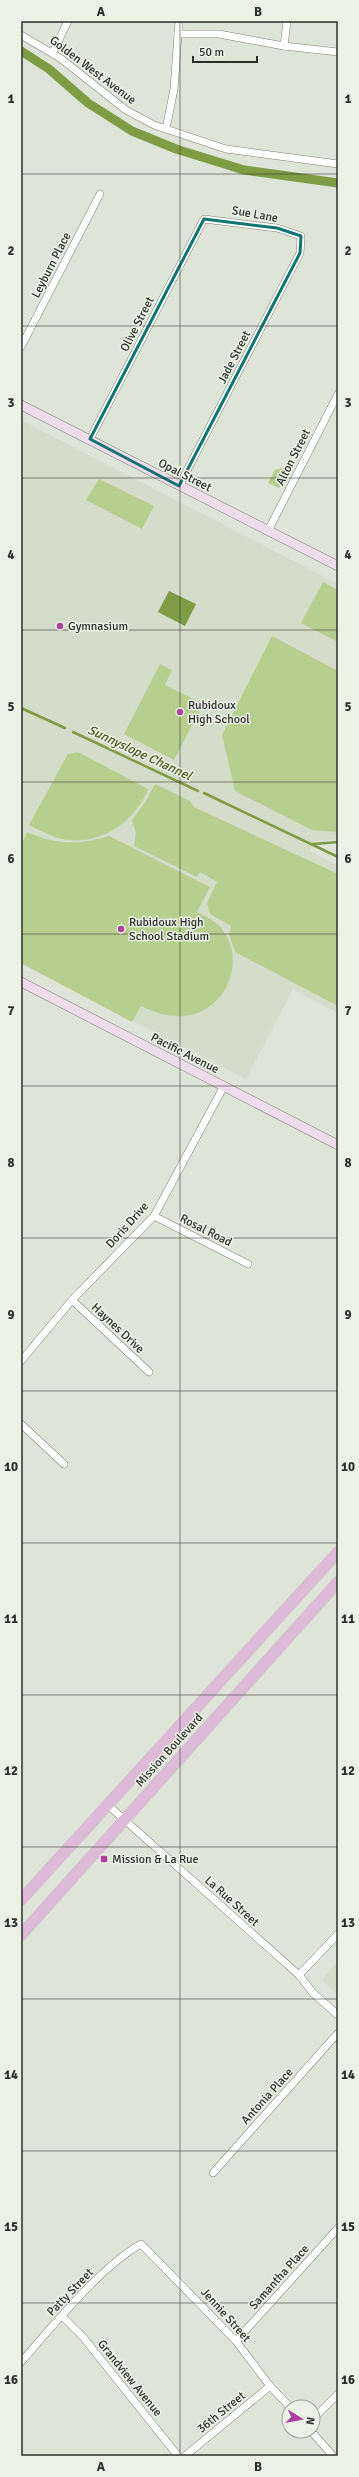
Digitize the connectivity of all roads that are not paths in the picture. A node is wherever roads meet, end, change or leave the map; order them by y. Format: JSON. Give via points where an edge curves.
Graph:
{"nodes":[{"id":1,"x":68,"y":21,"type":"edge"},
{"id":2,"x":179,"y":21,"type":"edge"},
{"id":3,"x":287,"y":21,"type":"edge"},
{"id":4,"x":21,"y":34,"type":"edge"},
{"id":5,"x":178,"y":34,"type":"junction"},
{"id":6,"x":284,"y":46,"type":"junction"},
{"id":7,"x":53,"y":52,"type":"junction"},
{"id":8,"x":338,"y":52,"type":"edge"},
{"id":9,"x":166,"y":129,"type":"junction"},
{"id":10,"x":338,"y":164,"type":"edge"},
{"id":11,"x":100,"y":194,"type":"dead end"},
{"id":12,"x":204,"y":219,"type":"joint"},
{"id":13,"x":301,"y":236,"type":"joint"},
{"id":14,"x":21,"y":346,"type":"edge"},
{"id":15,"x":338,"y":394,"type":"edge"},
{"id":16,"x":21,"y":405,"type":"edge"},
{"id":17,"x":90,"y":440,"type":"junction"},
{"id":18,"x":179,"y":486,"type":"junction"},
{"id":19,"x":268,"y":530,"type":"junction"},
{"id":20,"x":338,"y":566,"type":"edge"},
{"id":21,"x":21,"y":982,"type":"edge"},
{"id":22,"x":224,"y":1086,"type":"junction"},
{"id":23,"x":338,"y":1145,"type":"edge"},
{"id":24,"x":154,"y":1216,"type":"junction"},
{"id":25,"x":248,"y":1264,"type":"dead end"},
{"id":26,"x":72,"y":1300,"type":"junction"},
{"id":27,"x":21,"y":1361,"type":"edge"},
{"id":28,"x":149,"y":1372,"type":"dead end"},
{"id":29,"x":21,"y":1424,"type":"edge"},
{"id":30,"x":64,"y":1464,"type":"dead end"},
{"id":31,"x":338,"y":1552,"type":"edge"},
{"id":32,"x":338,"y":1582,"type":"edge"},
{"id":33,"x":109,"y":1806,"type":"junction"},
{"id":34,"x":124,"y":1820,"type":"junction"},
{"id":35,"x":21,"y":1900,"type":"edge"},
{"id":36,"x":338,"y":1934,"type":"edge"},
{"id":37,"x":21,"y":1935,"type":"edge"},
{"id":38,"x":299,"y":1975,"type":"junction"},
{"id":39,"x":338,"y":2015,"type":"edge"},
{"id":40,"x":338,"y":2033,"type":"edge"},
{"id":41,"x":212,"y":2173,"type":"dead end"},
{"id":42,"x":338,"y":2228,"type":"edge"},
{"id":43,"x":141,"y":2244,"type":"joint"},
{"id":44,"x":62,"y":2316,"type":"junction"},
{"id":45,"x":236,"y":2341,"type":"junction"},
{"id":46,"x":21,"y":2362,"type":"edge"},
{"id":47,"x":270,"y":2386,"type":"junction"},
{"id":48,"x":338,"y":2394,"type":"edge"},
{"id":49,"x":282,"y":2399,"type":"edge"},
{"id":50,"x":321,"y":2410,"type":"edge"},
{"id":51,"x":319,"y":2439,"type":"edge"},
{"id":52,"x":178,"y":2456,"type":"edge"},
{"id":53,"x":185,"y":2456,"type":"edge"},
{"id":54,"x":333,"y":2456,"type":"edge"}],
"edges":[{"from":1,"to":7,"type":"street"},
{"from":2,"to":5,"type":"street"},
{"from":3,"to":6,"type":"street"},
{"from":4,"to":7,"type":"street","name":"Golden West Avenue"},
{"from":5,"to":6,"type":"street","via":[[219,34]]},
{"from":5,"to":9,"type":"street","via":[[172,102]]},
{"from":6,"to":8,"type":"street"},
{"from":7,"to":9,"type":"street","name":"Golden West Avenue","via":[[121,107]]},
{"from":9,"to":10,"type":"street","name":"Golden West Avenue","via":[[226,149]]},
{"from":11,"to":14,"type":"street","name":"Leyburn Place"},
{"from":12,"to":13,"type":"street","name":"Sue Lane","via":[[277,228]]},
{"from":12,"to":17,"type":"street","name":"Olive Street"},
{"from":13,"to":18,"type":"street","name":"Jade Street","via":[[300,253]]},
{"from":15,"to":19,"type":"street","name":"Alton Street"},
{"from":16,"to":17,"type":"street","name":"Opal Street"},
{"from":17,"to":18,"type":"street","name":"Opal Street"},
{"from":18,"to":19,"type":"street","name":"Opal Street"},
{"from":19,"to":20,"type":"street","name":"Opal Street"},
{"from":21,"to":22,"type":"street","name":"Pacific Avenue"},
{"from":22,"to":23,"type":"street","name":"Pacific Avenue"},
{"from":22,"to":24,"type":"street","name":"Doris Drive"},
{"from":24,"to":25,"type":"street","name":"Rosal Road"},
{"from":24,"to":26,"type":"street","name":"Doris Drive"},
{"from":26,"to":27,"type":"street","name":"Doris Drive"},
{"from":26,"to":28,"type":"street","name":"Haynes Drive"},
{"from":29,"to":30,"type":"street"},
{"from":31,"to":33,"type":"main road","name":"Mission Boulevard"},
{"from":32,"to":34,"type":"main road","name":"Mission Boulevard"},
{"from":33,"to":34,"type":"street","name":"La Rue Street"},
{"from":33,"to":35,"type":"main road","name":"Mission Boulevard"},
{"from":34,"to":37,"type":"main road","name":"Mission Boulevard"},
{"from":34,"to":38,"type":"street","name":"La Rue Street"},
{"from":36,"to":38,"type":"street"},
{"from":38,"to":39,"type":"street","name":"La Rue Street","via":[[313,1993]]},
{"from":40,"to":41,"type":"street","name":"Antonia Place"},
{"from":42,"to":45,"type":"street","name":"Samantha Place"},
{"from":43,"to":44,"type":"street","name":"Patty Street","via":[[123,2254]]},
{"from":43,"to":45,"type":"street","name":"Jennie Street"},
{"from":44,"to":46,"type":"street","name":"Patty Street"},
{"from":44,"to":52,"type":"street","name":"Grandview Avenue","via":[[83,2337]]},
{"from":45,"to":47,"type":"street","name":"Jennie Street"},
{"from":47,"to":49,"type":"street","name":"Jennie Street"},
{"from":47,"to":53,"type":"street","name":"36th Street"},
{"from":48,"to":50,"type":"street"},
{"from":51,"to":54,"type":"street"}]}
